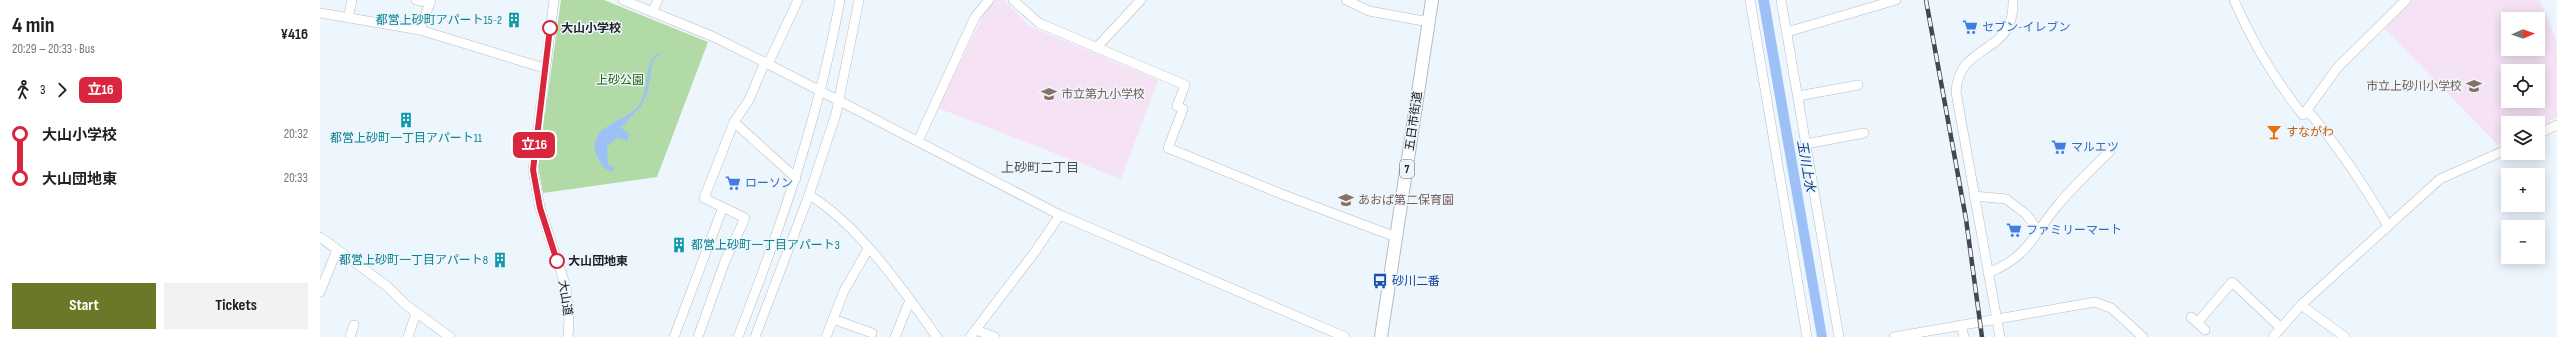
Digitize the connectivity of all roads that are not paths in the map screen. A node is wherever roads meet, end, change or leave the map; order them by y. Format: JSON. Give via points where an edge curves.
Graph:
{"nodes":[{"id":1,"x":352,"y":0,"type":"edge"},
{"id":2,"x":416,"y":0,"type":"edge"},
{"id":3,"x":554,"y":0,"type":"edge"},
{"id":4,"x":623,"y":0,"type":"edge"},
{"id":5,"x":658,"y":0,"type":"edge"},
{"id":6,"x":798,"y":0,"type":"edge"},
{"id":7,"x":840,"y":0,"type":"edge"},
{"id":8,"x":859,"y":0,"type":"edge"},
{"id":9,"x":989,"y":0,"type":"edge"},
{"id":10,"x":1013,"y":0,"type":"edge"},
{"id":11,"x":1141,"y":0,"type":"edge"},
{"id":12,"x":1346,"y":0,"type":"edge"},
{"id":13,"x":1432,"y":0,"type":"edge"},
{"id":14,"x":1750,"y":0,"type":"edge"},
{"id":15,"x":1781,"y":0,"type":"edge"},
{"id":16,"x":1896,"y":0,"type":"edge"},
{"id":17,"x":2013,"y":0,"type":"edge"},
{"id":18,"x":2234,"y":0,"type":"edge"},
{"id":19,"x":2406,"y":0,"type":"edge"},
{"id":20,"x":430,"y":1,"type":"edge"},
{"id":21,"x":652,"y":12,"type":"junction"},
{"id":22,"x":320,"y":13,"type":"edge"},
{"id":23,"x":348,"y":18,"type":"junction"},
{"id":24,"x":1429,"y":22,"type":"junction"},
{"id":25,"x":420,"y":30,"type":"junction"},
{"id":26,"x":1787,"y":32,"type":"junction"},
{"id":27,"x":1096,"y":48,"type":"junction"},
{"id":28,"x":767,"y":63,"type":"junction"},
{"id":29,"x":544,"y":68,"type":"junction"},
{"id":30,"x":1858,"y":85,"type":"dead end"},
{"id":31,"x":820,"y":92,"type":"junction"},
{"id":32,"x":1798,"y":96,"type":"junction"},
{"id":33,"x":839,"y":100,"type":"junction"},
{"id":34,"x":2307,"y":110,"type":"junction"},
{"id":35,"x":734,"y":122,"type":"junction"},
{"id":36,"x":2557,"y":125,"type":"edge"},
{"id":37,"x":2545,"y":131,"type":"edge"},
{"id":38,"x":1864,"y":133,"type":"dead end"},
{"id":39,"x":918,"y":141,"type":"junction"},
{"id":40,"x":1806,"y":144,"type":"junction"},
{"id":41,"x":2110,"y":151,"type":"dead end"},
{"id":42,"x":2501,"y":151,"type":"edge"},
{"id":43,"x":796,"y":178,"type":"junction"},
{"id":44,"x":809,"y":195,"type":"junction"},
{"id":45,"x":1974,"y":196,"type":"junction"},
{"id":46,"x":723,"y":207,"type":"junction"},
{"id":47,"x":1060,"y":215,"type":"junction"},
{"id":48,"x":2388,"y":226,"type":"junction"},
{"id":49,"x":2039,"y":232,"type":"junction"},
{"id":50,"x":320,"y":237,"type":"edge"},
{"id":51,"x":1396,"y":237,"type":"junction"},
{"id":52,"x":868,"y":249,"type":"junction"},
{"id":53,"x":337,"y":250,"type":"junction"},
{"id":54,"x":1988,"y":273,"type":"junction"},
{"id":55,"x":320,"y":292,"type":"edge"},
{"id":56,"x":910,"y":300,"type":"junction"},
{"id":57,"x":2301,"y":305,"type":"junction"},
{"id":58,"x":416,"y":313,"type":"junction"},
{"id":59,"x":833,"y":319,"type":"junction"},
{"id":60,"x":1997,"y":319,"type":"junction"},
{"id":61,"x":354,"y":325,"type":"dead end"},
{"id":62,"x":1962,"y":325,"type":"junction"},
{"id":63,"x":2281,"y":328,"type":"junction"},
{"id":64,"x":976,"y":330,"type":"junction"},
{"id":65,"x":2205,"y":330,"type":"dead end"},
{"id":66,"x":872,"y":334,"type":"dead end"},
{"id":67,"x":350,"y":337,"type":"edge"},
{"id":68,"x":408,"y":337,"type":"edge"},
{"id":69,"x":450,"y":337,"type":"edge"},
{"id":70,"x":568,"y":337,"type":"edge"},
{"id":71,"x":674,"y":337,"type":"edge"},
{"id":72,"x":698,"y":337,"type":"edge"},
{"id":73,"x":738,"y":337,"type":"edge"},
{"id":74,"x":755,"y":337,"type":"edge"},
{"id":75,"x":826,"y":337,"type":"edge"},
{"id":76,"x":895,"y":337,"type":"edge"},
{"id":77,"x":938,"y":337,"type":"edge"},
{"id":78,"x":970,"y":337,"type":"edge"},
{"id":79,"x":995,"y":337,"type":"edge"},
{"id":80,"x":1345,"y":337,"type":"edge"},
{"id":81,"x":1381,"y":337,"type":"edge"},
{"id":82,"x":1807,"y":337,"type":"edge"},
{"id":83,"x":1839,"y":337,"type":"edge"},
{"id":84,"x":1894,"y":337,"type":"edge"},
{"id":85,"x":1964,"y":337,"type":"edge"},
{"id":86,"x":2000,"y":337,"type":"edge"},
{"id":87,"x":2143,"y":337,"type":"edge"},
{"id":88,"x":2273,"y":337,"type":"edge"},
{"id":89,"x":2345,"y":337,"type":"edge"}],
"edges":[{"from":1,"to":23,"type":"street"},
{"from":2,"to":20,"type":"street"},
{"from":3,"to":29,"type":"street","name":"大山道"},
{"from":4,"to":21,"type":"street"},
{"from":5,"to":21,"type":"street"},
{"from":6,"to":28,"type":"street"},
{"from":7,"to":31,"type":"street"},
{"from":8,"to":33,"type":"street"},
{"from":9,"to":39,"type":"street","via":[[975,18]]},
{"from":10,"to":27,"type":"street","via":[[1039,23]]},
{"from":11,"to":27,"type":"street"},
{"from":12,"to":24,"type":"street","via":[[1369,11]]},
{"from":13,"to":24,"type":"main road","name":"五日市街道","number":"7"},
{"from":14,"to":82,"type":"street"},
{"from":15,"to":26,"type":"street"},
{"from":16,"to":26,"type":"street"},
{"from":17,"to":45,"type":"street","via":[[2013,17],[2007,31],[1994,44],[1967,61],[1957,79],[1957,100]]},
{"from":18,"to":34,"type":"street","via":[[2255,46],[2273,77],[2302,115]]},
{"from":19,"to":34,"type":"street","via":[[2338,67]]},
{"from":20,"to":25,"type":"street"},
{"from":21,"to":28,"type":"street","via":[[714,37]]},
{"from":22,"to":23,"type":"street"},
{"from":23,"to":25,"type":"street"},
{"from":24,"to":51,"type":"main road","name":"五日市街道","number":"7"},
{"from":25,"to":29,"type":"street"},
{"from":26,"to":32,"type":"street"},
{"from":27,"to":51,"type":"street","via":[[1184,85],[1177,106],[1183,109],[1168,148]]},
{"from":28,"to":31,"type":"street"},
{"from":28,"to":35,"type":"street","via":[[749,100]]},
{"from":29,"to":70,"type":"street","name":"大山道","via":[[533,170],[540,208],[566,287]]},
{"from":30,"to":32,"type":"street"},
{"from":31,"to":33,"type":"street"},
{"from":31,"to":43,"type":"street"},
{"from":32,"to":40,"type":"street"},
{"from":33,"to":39,"type":"street"},
{"from":33,"to":44,"type":"street"},
{"from":34,"to":48,"type":"street","via":[[2362,180]]},
{"from":35,"to":43,"type":"street"},
{"from":35,"to":46,"type":"street","via":[[704,198]]},
{"from":36,"to":37,"type":"street"},
{"from":38,"to":40,"type":"street"},
{"from":39,"to":47,"type":"street","via":[[986,179]]},
{"from":40,"to":83,"type":"street"},
{"from":41,"to":49,"type":"street","via":[[2057,206]]},
{"from":42,"to":48,"type":"street","via":[[2440,179]]},
{"from":43,"to":73,"type":"street"},
{"from":44,"to":52,"type":"street","via":[[820,202]]},
{"from":44,"to":74,"type":"street"},
{"from":45,"to":49,"type":"street","via":[[2006,199],[2026,214]]},
{"from":45,"to":54,"type":"street"},
{"from":46,"to":71,"type":"street"},
{"from":46,"to":72,"type":"street","via":[[744,218]]},
{"from":47,"to":64,"type":"street"},
{"from":47,"to":80,"type":"street"},
{"from":48,"to":57,"type":"street"},
{"from":49,"to":54,"type":"street","via":[[2031,244],[2012,261]]},
{"from":50,"to":53,"type":"street"},
{"from":51,"to":81,"type":"main road","name":"五日市街道","number":"7"},
{"from":52,"to":56,"type":"street"},
{"from":52,"to":59,"type":"street","via":[[844,291]]},
{"from":53,"to":55,"type":"street"},
{"from":53,"to":58,"type":"street","via":[[387,286]]},
{"from":54,"to":60,"type":"street"},
{"from":56,"to":76,"type":"street"},
{"from":56,"to":77,"type":"street"},
{"from":57,"to":63,"type":"street"},
{"from":57,"to":89,"type":"street"},
{"from":58,"to":68,"type":"street"},
{"from":58,"to":69,"type":"street"},
{"from":59,"to":66,"type":"street"},
{"from":59,"to":75,"type":"street"},
{"from":60,"to":62,"type":"street"},
{"from":60,"to":86,"type":"street"},
{"from":60,"to":87,"type":"street","via":[[2095,302],[2111,308]]},
{"from":61,"to":67,"type":"street"},
{"from":62,"to":84,"type":"street"},
{"from":62,"to":85,"type":"street"},
{"from":63,"to":65,"type":"street","via":[[2232,282],[2195,319]]},
{"from":63,"to":88,"type":"street"},
{"from":64,"to":78,"type":"street"},
{"from":64,"to":79,"type":"street"}]}
